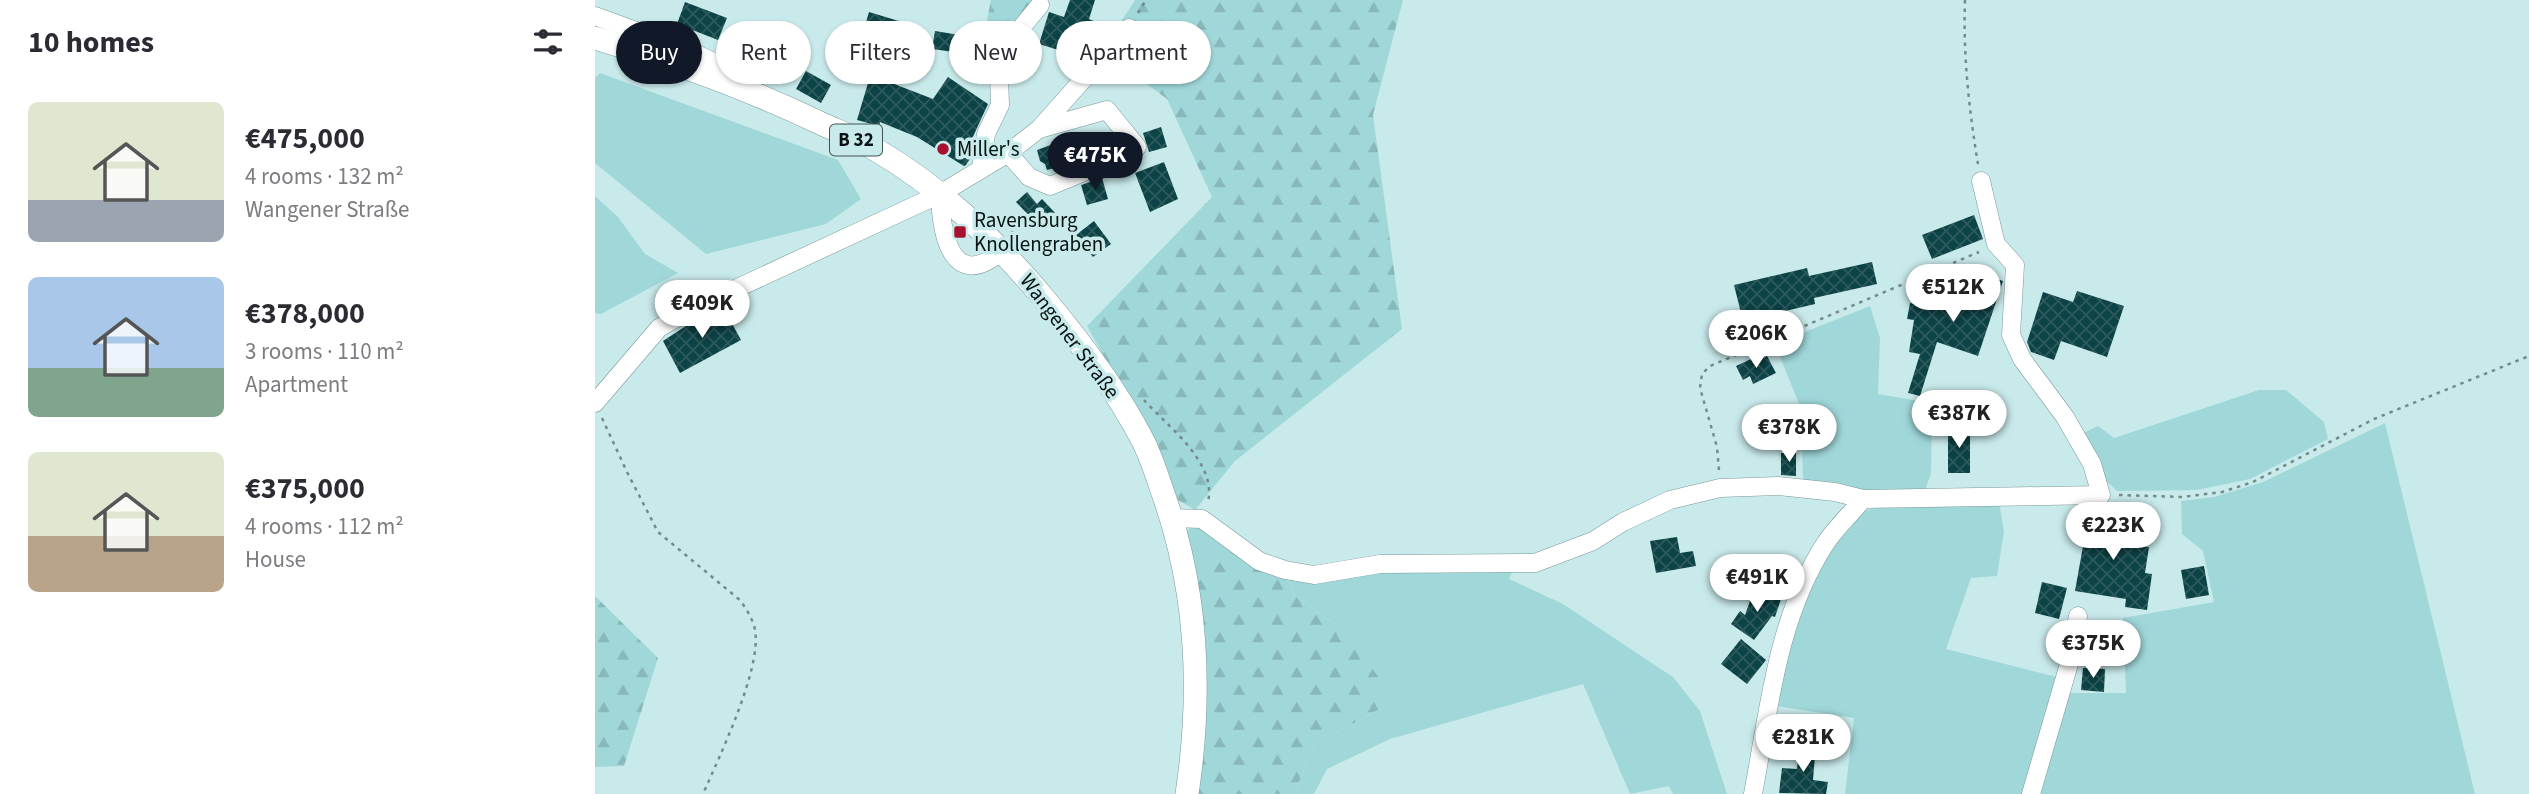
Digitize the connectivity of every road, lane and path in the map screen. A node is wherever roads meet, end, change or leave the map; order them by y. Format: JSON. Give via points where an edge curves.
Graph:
{"nodes":[{"id":1,"x":1965,"y":0,"type":"edge"},
{"id":2,"x":1040,"y":5,"type":"dead end"},
{"id":3,"x":595,"y":16,"type":"edge"},
{"id":4,"x":595,"y":38,"type":"edge"},
{"id":5,"x":1079,"y":84,"type":"edge"},
{"id":6,"x":736,"y":85,"type":"junction"},
{"id":7,"x":1038,"y":129,"type":"junction"},
{"id":8,"x":1089,"y":143,"type":"dead end"},
{"id":9,"x":1137,"y":147,"type":"dead end"},
{"id":10,"x":1008,"y":153,"type":"junction"},
{"id":11,"x":981,"y":169,"type":"junction"},
{"id":12,"x":1980,"y":181,"type":"joint"},
{"id":13,"x":939,"y":193,"type":"junction"},
{"id":14,"x":1996,"y":244,"type":"junction"},
{"id":15,"x":1003,"y":250,"type":"junction"},
{"id":16,"x":2529,"y":356,"type":"edge"},
{"id":17,"x":595,"y":403,"type":"edge"},
{"id":18,"x":1720,"y":488,"type":"junction"},
{"id":19,"x":2101,"y":495,"type":"junction"},
{"id":20,"x":1863,"y":499,"type":"junction"},
{"id":21,"x":1171,"y":518,"type":"junction"},
{"id":22,"x":2078,"y":616,"type":"dead end"},
{"id":23,"x":703,"y":794,"type":"edge"},
{"id":24,"x":1187,"y":794,"type":"edge"},
{"id":25,"x":1753,"y":794,"type":"edge"},
{"id":26,"x":2031,"y":794,"type":"edge"}],
"edges":[{"from":1,"to":12,"type":"path","via":[[1970,115]]},
{"from":2,"to":11,"type":"street","via":[[1007,45],[999,75],[1000,105],[986,134]]},
{"from":3,"to":6,"type":"street","via":[[724,67]]},
{"from":4,"to":6,"type":"main road","name":"Wangener Straße","number":"B 32"},
{"from":5,"to":7,"type":"street"},
{"from":6,"to":13,"type":"main road","name":"Wangener Straße","number":"B 32","via":[[872,147]]},
{"from":7,"to":9,"type":"street","via":[[1107,110]]},
{"from":7,"to":10,"type":"street"},
{"from":8,"to":10,"type":"street","via":[[1096,167],[1050,186],[1028,177]]},
{"from":10,"to":11,"type":"street"},
{"from":11,"to":13,"type":"street"},
{"from":12,"to":14,"type":"street"},
{"from":13,"to":15,"type":"main road","name":"Wangener Straße","number":"B 32"},
{"from":13,"to":15,"type":"street","via":[[943,236],[951,254],[962,263],[975,265],[990,262]]},
{"from":13,"to":17,"type":"street","via":[[659,328]]},
{"from":14,"to":18,"type":"path","via":[[1710,366],[1702,374],[1700,388],[1717,447]]},
{"from":14,"to":19,"type":"street","via":[[2015,265],[2011,335],[2022,359],[2066,417],[2092,464]]},
{"from":15,"to":21,"type":"main road","name":"Wangener Straße","number":"B 32","via":[[1065,323],[1118,399],[1143,440]]},
{"from":16,"to":19,"type":"path","via":[[2374,419],[2253,482],[2223,492],[2182,497]]},
{"from":17,"to":23,"type":"path","via":[[658,532],[741,601],[751,616],[755,653],[734,723]]},
{"from":18,"to":20,"type":"street","via":[[1778,486]]},
{"from":18,"to":21,"type":"street","via":[[1670,500],[1593,541],[1535,563],[1380,564],[1314,575],[1259,561],[1202,519]]},
{"from":19,"to":20,"type":"street"},
{"from":20,"to":25,"type":"street","via":[[1826,542],[1794,607],[1769,698]]},
{"from":21,"to":24,"type":"main road","name":"Wangener Straße","number":"B 32","via":[[1190,591],[1196,646],[1196,713]]},
{"from":22,"to":26,"type":"street","via":[[2069,664]]}]}
